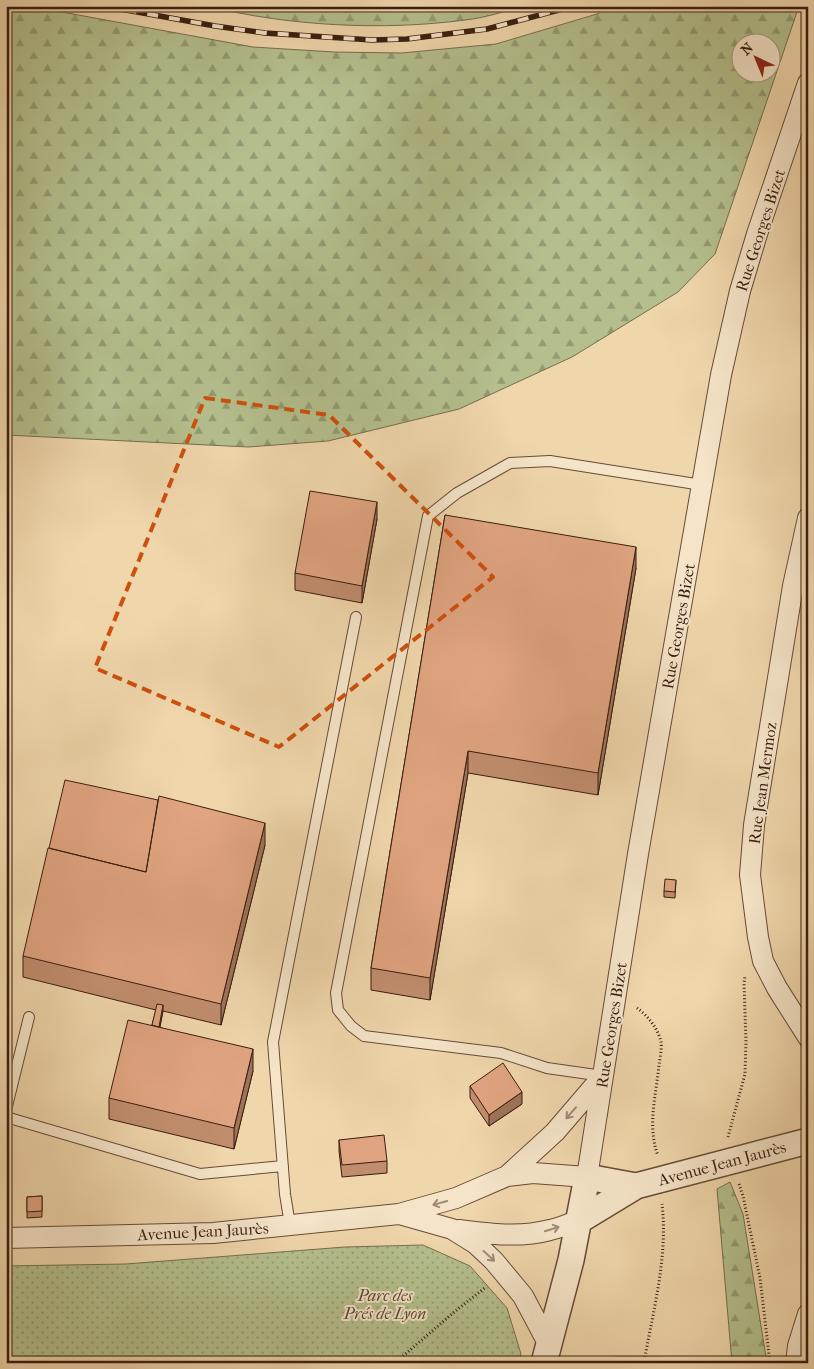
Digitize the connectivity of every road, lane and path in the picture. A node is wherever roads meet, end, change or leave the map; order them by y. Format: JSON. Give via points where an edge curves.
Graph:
{"nodes":[{"id":1,"x":808,"y":83,"type":"edge"},
{"id":2,"x":702,"y":485,"type":"junction"},
{"id":3,"x":808,"y":518,"type":"edge"},
{"id":4,"x":356,"y":617,"type":"dead end"},
{"id":5,"x":746,"y":974,"type":"dead end"},
{"id":6,"x":634,"y":1006,"type":"dead end"},
{"id":7,"x":29,"y":1017,"type":"dead end"},
{"id":8,"x":808,"y":1037,"type":"edge"},
{"id":9,"x":602,"y":1076,"type":"junction"},
{"id":10,"x":6,"y":1110,"type":"edge"},
{"id":11,"x":6,"y":1117,"type":"edge"},
{"id":12,"x":808,"y":1141,"type":"edge"},
{"id":13,"x":728,"y":1142,"type":"dead end"},
{"id":14,"x":661,"y":1164,"type":"dead end"},
{"id":15,"x":283,"y":1166,"type":"junction"},
{"id":16,"x":507,"y":1176,"type":"junction"},
{"id":17,"x":587,"y":1177,"type":"junction"},
{"id":18,"x":737,"y":1180,"type":"dead end"},
{"id":19,"x":636,"y":1186,"type":"junction"},
{"id":20,"x":662,"y":1202,"type":"dead end"},
{"id":21,"x":399,"y":1214,"type":"junction"},
{"id":22,"x":580,"y":1220,"type":"junction"},
{"id":23,"x":290,"y":1225,"type":"junction"},
{"id":24,"x":452,"y":1229,"type":"junction"},
{"id":25,"x":6,"y":1238,"type":"edge"},
{"id":26,"x":504,"y":1272,"type":"junction"},
{"id":27,"x":808,"y":1314,"type":"edge"},
{"id":28,"x":547,"y":1354,"type":"edge"},
{"id":29,"x":645,"y":1357,"type":"dead end"},
{"id":30,"x":395,"y":1363,"type":"edge"},
{"id":31,"x":770,"y":1363,"type":"edge"},
{"id":32,"x":796,"y":1363,"type":"edge"}],
"edges":[{"from":1,"to":2,"type":"street","name":"Rue Georges Bizet","via":[[740,291]]},
{"from":2,"to":9,"type":"street","name":"Rue Georges Bizet"},
{"from":2,"to":9,"type":"lane","via":[[550,461],[510,463],[457,493],[428,516],[336,993],[338,1010],[364,1036],[502,1053],[547,1068]]},
{"from":3,"to":8,"type":"street","name":"Rue Jean Mermoz","via":[[793,586],[756,816],[750,876],[763,961]]},
{"from":4,"to":15,"type":"lane","via":[[273,1042]]},
{"from":5,"to":13,"type":"path","via":[[745,1074]]},
{"from":6,"to":14,"type":"path","via":[[654,1026],[661,1043],[652,1128]]},
{"from":7,"to":10,"type":"lane"},
{"from":9,"to":16,"type":"street","name":"Avenue Jean Jaurès","one_way":true,"via":[[555,1132]]},
{"from":9,"to":17,"type":"street","name":"Rue Georges Bizet"},
{"from":11,"to":15,"type":"lane","via":[[200,1174]]},
{"from":12,"to":19,"type":"street","name":"Avenue Jean Jaurès"},
{"from":15,"to":23,"type":"lane"},
{"from":16,"to":17,"type":"street","name":"Avenue Jean Jaurès","via":[[533,1173]]},
{"from":16,"to":21,"type":"street","name":"Avenue Jean Jaurès","one_way":true,"via":[[456,1198]]},
{"from":17,"to":19,"type":"street","name":"Avenue Jean Jaurès"},
{"from":17,"to":22,"type":"street"},
{"from":18,"to":31,"type":"path","via":[[744,1196],[760,1278]]},
{"from":19,"to":22,"type":"street","name":"Avenue Jean Jaurès"},
{"from":20,"to":29,"type":"path","via":[[661,1272]]},
{"from":21,"to":23,"type":"street","name":"Avenue Jean Jaurès"},
{"from":21,"to":24,"type":"street","name":"Avenue Jean Jaurès"},
{"from":24,"to":22,"type":"street","name":"Avenue Jean Jaurès","one_way":true,"via":[[491,1235],[527,1234]]},
{"from":22,"to":28,"type":"street"},
{"from":23,"to":25,"type":"street","name":"Avenue Jean Jaurès","via":[[213,1233]]},
{"from":24,"to":26,"type":"street","name":"Avenue Jean Jaurès","one_way":true,"via":[[476,1244]]},
{"from":26,"to":28,"type":"street","name":"Avenue Jean Jaurès","via":[[523,1296]]},
{"from":26,"to":30,"type":"path"},
{"from":27,"to":32,"type":"street"}]}
